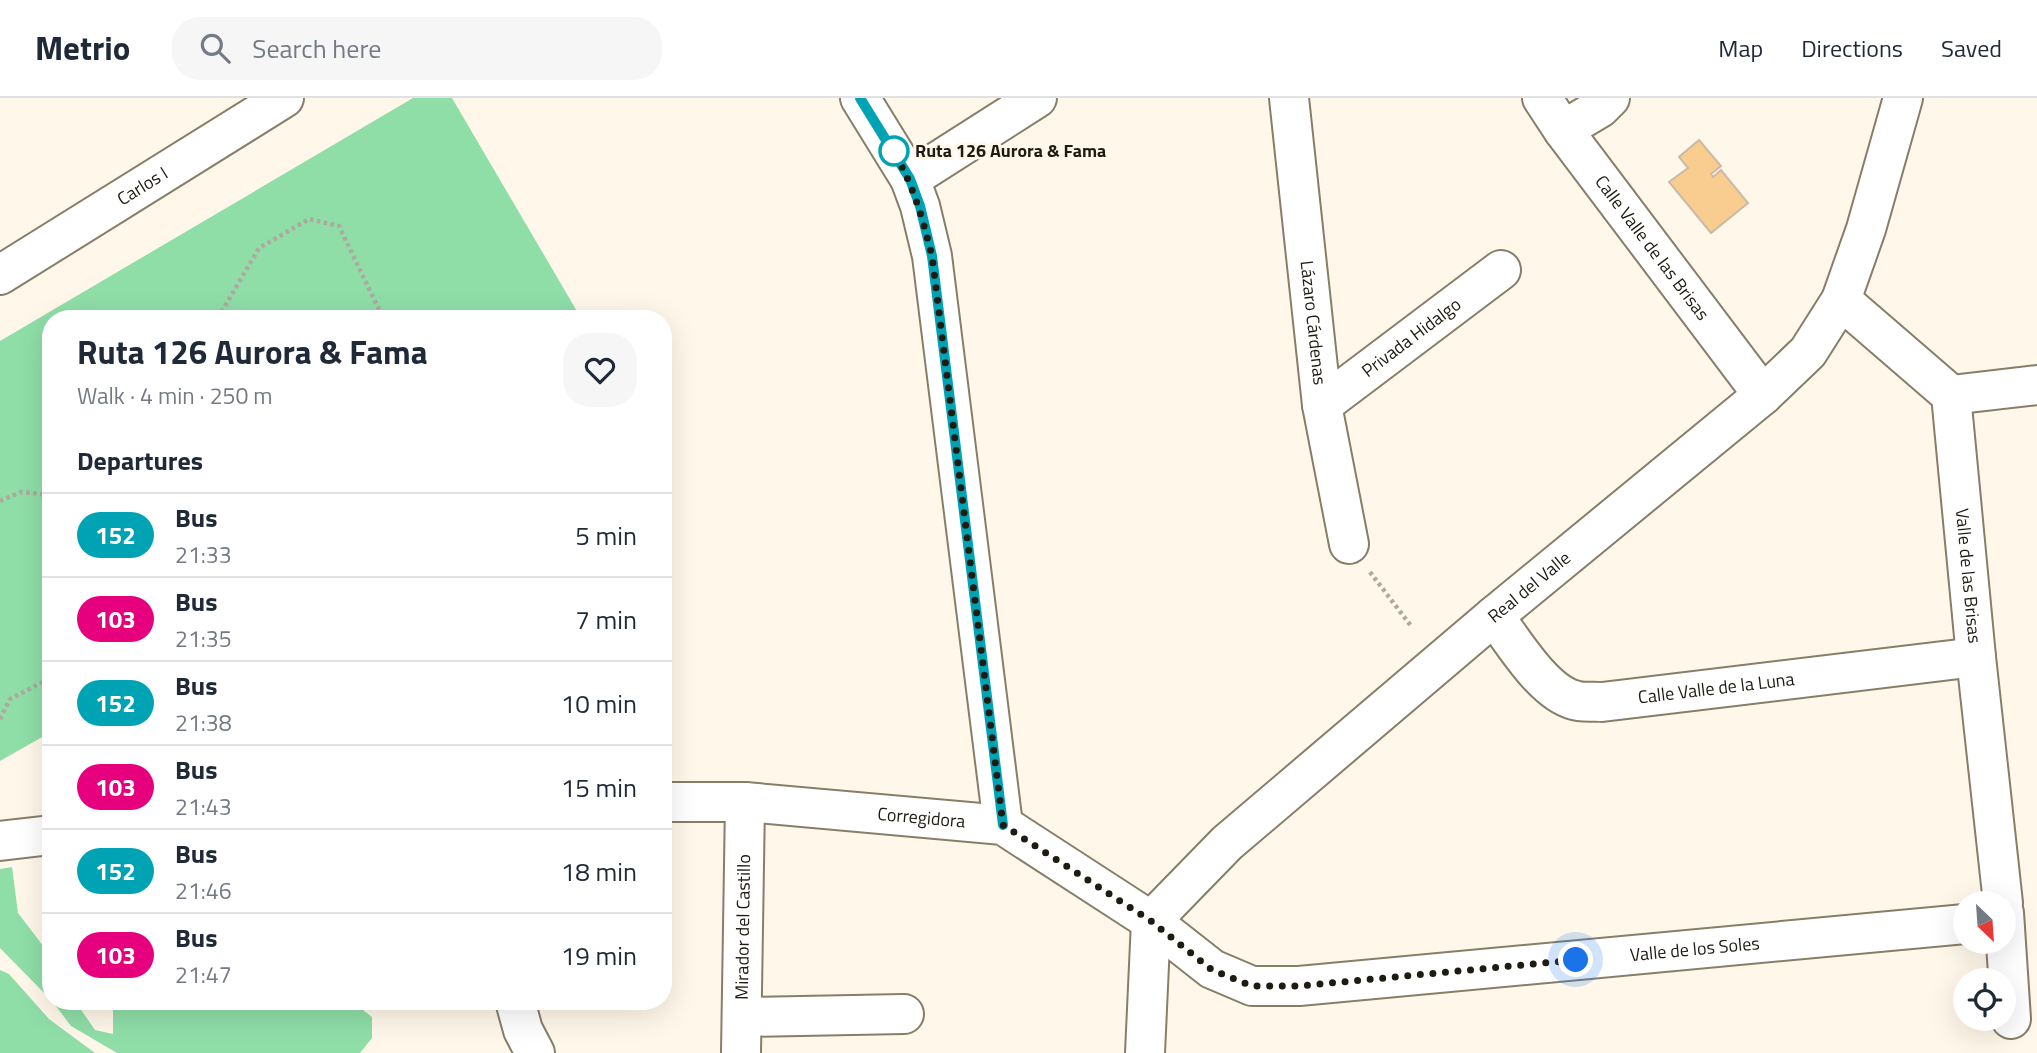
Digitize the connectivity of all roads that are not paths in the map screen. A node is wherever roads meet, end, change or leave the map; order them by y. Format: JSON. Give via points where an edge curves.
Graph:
{"nodes":[{"id":1,"x":284,"y":98,"type":"edge"},
{"id":2,"x":860,"y":98,"type":"edge"},
{"id":3,"x":1037,"y":98,"type":"edge"},
{"id":4,"x":1289,"y":98,"type":"edge"},
{"id":5,"x":1542,"y":98,"type":"edge"},
{"id":6,"x":1610,"y":98,"type":"edge"},
{"id":7,"x":1903,"y":98,"type":"edge"},
{"id":8,"x":1563,"y":130,"type":"junction"},
{"id":9,"x":910,"y":179,"type":"junction"},
{"id":10,"x":1501,"y":270,"type":"dead end"},
{"id":11,"x":0,"y":275,"type":"edge"},
{"id":12,"x":1841,"y":300,"type":"junction"},
{"id":13,"x":2037,"y":386,"type":"edge"},
{"id":14,"x":1763,"y":395,"type":"junction"},
{"id":15,"x":1951,"y":395,"type":"junction"},
{"id":16,"x":1322,"y":405,"type":"junction"},
{"id":17,"x":1349,"y":544,"type":"road end"},
{"id":18,"x":1494,"y":616,"type":"junction"},
{"id":19,"x":1976,"y":657,"type":"junction"},
{"id":20,"x":672,"y":802,"type":"edge"},
{"id":21,"x":745,"y":802,"type":"junction"},
{"id":22,"x":1003,"y":825,"type":"junction"},
{"id":23,"x":42,"y":836,"type":"edge"},
{"id":24,"x":0,"y":841,"type":"edge"},
{"id":25,"x":2002,"y":891,"type":"edge"},
{"id":26,"x":2037,"y":917,"type":"edge"},
{"id":27,"x":2016,"y":920,"type":"edge"},
{"id":28,"x":1151,"y":921,"type":"junction"},
{"id":29,"x":1953,"y":925,"type":"edge"},
{"id":30,"x":517,"y":1010,"type":"edge"},
{"id":31,"x":904,"y":1014,"type":"dead end"},
{"id":32,"x":741,"y":1035,"type":"edge"},
{"id":33,"x":535,"y":1053,"type":"edge"},
{"id":34,"x":1145,"y":1053,"type":"edge"}],
"edges":[{"from":1,"to":11,"type":"street","name":"Carlos I"},
{"from":2,"to":9,"type":"street"},
{"from":3,"to":9,"type":"street"},
{"from":4,"to":16,"type":"street","name":"Lázaro Cárdenas"},
{"from":5,"to":8,"type":"street","name":"Calle Valle de las Brisas"},
{"from":6,"to":8,"type":"street"},
{"from":7,"to":12,"type":"street","name":"Real del Valle","via":[[1867,229]]},
{"from":8,"to":14,"type":"street","name":"Calle Valle de las Brisas"},
{"from":9,"to":22,"type":"street","via":[[932,256]]},
{"from":10,"to":16,"type":"street","name":"Privada Hidalgo"},
{"from":12,"to":14,"type":"street","name":"Real del Valle","via":[[1808,352]]},
{"from":12,"to":15,"type":"street"},
{"from":13,"to":15,"type":"street"},
{"from":14,"to":18,"type":"street","name":"Real del Valle"},
{"from":15,"to":19,"type":"street","name":"Valle de las Brisas"},
{"from":16,"to":17,"type":"street","name":"Lázaro Cárdenas"},
{"from":18,"to":19,"type":"street","name":"Calle Valle de la Luna","via":[[1538,673],[1574,701],[1602,702]]},
{"from":18,"to":28,"type":"street","name":"Real del Valle","via":[[1227,843]]},
{"from":19,"to":25,"type":"street","name":"Valle de las Brisas"},
{"from":20,"to":21,"type":"street","name":"Corregidora"},
{"from":21,"to":22,"type":"street","name":"Corregidora"},
{"from":21,"to":32,"type":"street","name":"Mirador del Castillo"},
{"from":22,"to":28,"type":"street","name":"Corregidora"},
{"from":23,"to":24,"type":"street"},
{"from":26,"to":27,"type":"street"},
{"from":28,"to":29,"type":"street","name":"Valle de los Soles","via":[[1212,970],[1252,986]]},
{"from":28,"to":34,"type":"street"},
{"from":30,"to":33,"type":"street"},
{"from":31,"to":32,"type":"street"}]}
